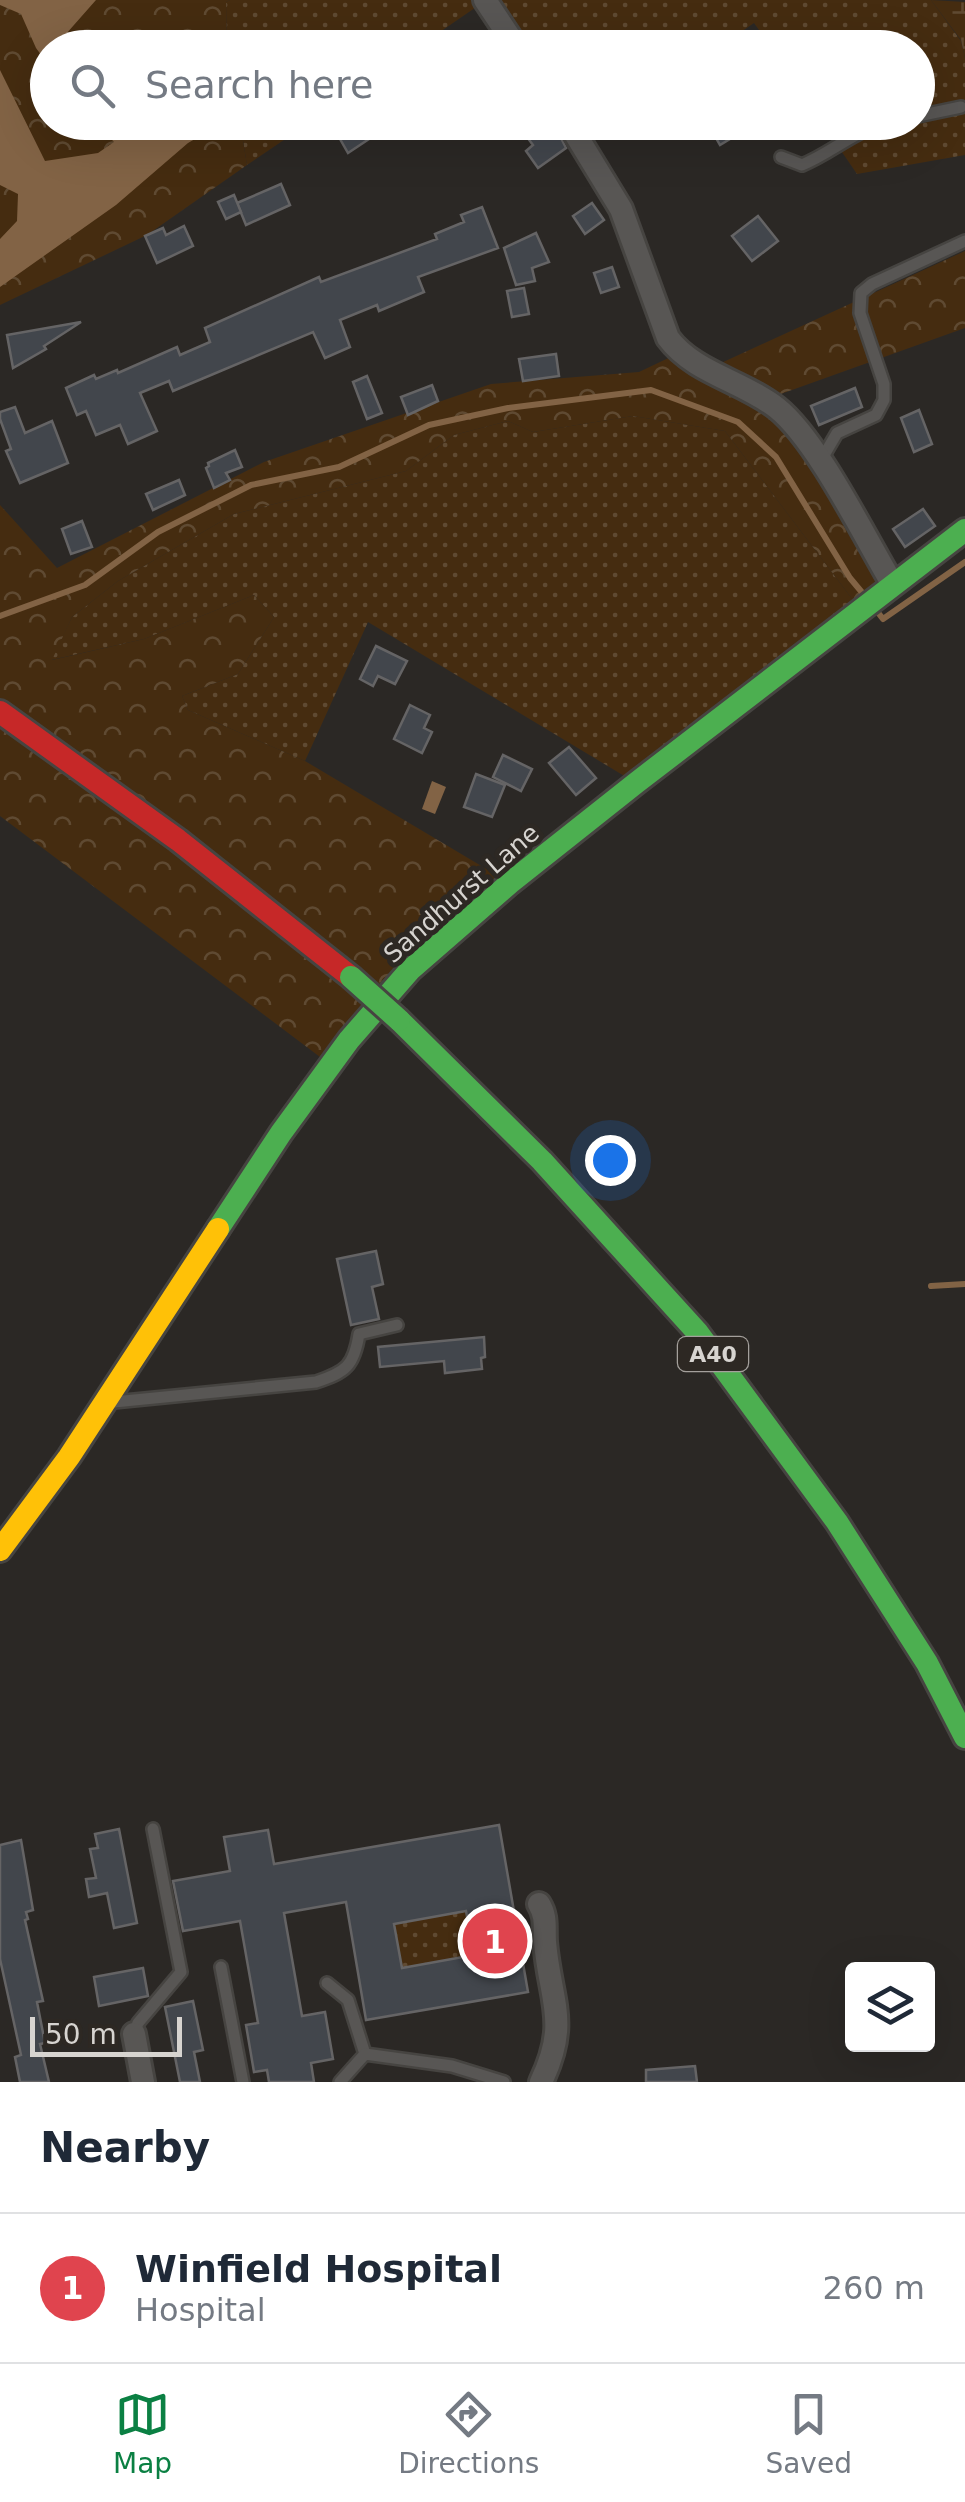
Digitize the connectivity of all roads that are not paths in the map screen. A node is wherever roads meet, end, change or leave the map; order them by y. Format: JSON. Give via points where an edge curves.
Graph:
{"nodes":[{"id":1,"x":485,"y":0,"type":"edge"},
{"id":2,"x":505,"y":30,"type":"edge"},
{"id":3,"x":961,"y":107,"type":"dead end"},
{"id":4,"x":935,"y":112,"type":"edge"},
{"id":5,"x":579,"y":140,"type":"edge"},
{"id":6,"x":844,"y":140,"type":"edge"},
{"id":7,"x":782,"y":157,"type":"dead end"},
{"id":8,"x":965,"y":241,"type":"edge"},
{"id":9,"x":820,"y":462,"type":"junction"},
{"id":10,"x":965,"y":530,"type":"edge"},
{"id":11,"x":892,"y":583,"type":"junction"},
{"id":12,"x":0,"y":712,"type":"edge"},
{"id":13,"x":397,"y":1325,"type":"dead end"},
{"id":14,"x":104,"y":1403,"type":"junction"},
{"id":15,"x":0,"y":1550,"type":"edge"},
{"id":16,"x":965,"y":1737,"type":"edge"},
{"id":17,"x":154,"y":1829,"type":"dead end"},
{"id":18,"x":539,"y":1904,"type":"dead end"},
{"id":19,"x":222,"y":1967,"type":"dead end"},
{"id":20,"x":327,"y":1984,"type":"dead end"},
{"id":21,"x":134,"y":2034,"type":"joint"},
{"id":22,"x":365,"y":2054,"type":"junction"},
{"id":23,"x":144,"y":2082,"type":"edge"},
{"id":24,"x":243,"y":2082,"type":"edge"},
{"id":25,"x":340,"y":2082,"type":"edge"},
{"id":26,"x":504,"y":2082,"type":"edge"},
{"id":27,"x":541,"y":2082,"type":"edge"}],
"edges":[{"from":1,"to":2,"type":"street"},
{"from":3,"to":4,"type":"lane"},
{"from":5,"to":9,"type":"street","via":[[620,209],[679,353],[778,408]]},
{"from":6,"to":7,"type":"lane","via":[[802,166]]},
{"from":8,"to":9,"type":"lane","via":[[860,293],[884,400],[876,415],[838,432]]},
{"from":9,"to":11,"type":"street"},
{"from":10,"to":11,"type":"main road","name":"Sandhurst Lane"},
{"from":11,"to":14,"type":"main road","name":"Sandhurst Lane","via":[[524,872],[410,970],[281,1133]]},
{"from":12,"to":16,"type":"main road","number":"A40","bridge":true,"via":[[130,801],[352,977],[542,1161],[698,1334],[837,1522],[927,1663]]},
{"from":13,"to":14,"type":"lane","via":[[359,1334],[356,1354],[342,1373],[316,1382]]},
{"from":14,"to":15,"type":"main road","name":"Sandhurst Lane"},
{"from":17,"to":21,"type":"lane","via":[[181,1972]]},
{"from":18,"to":27,"type":"street","via":[[546,1914],[558,2027]]},
{"from":19,"to":24,"type":"lane"},
{"from":20,"to":22,"type":"lane","via":[[348,2000]]},
{"from":21,"to":23,"type":"street"},
{"from":22,"to":25,"type":"lane"},
{"from":22,"to":26,"type":"lane","via":[[452,2066]]}]}
